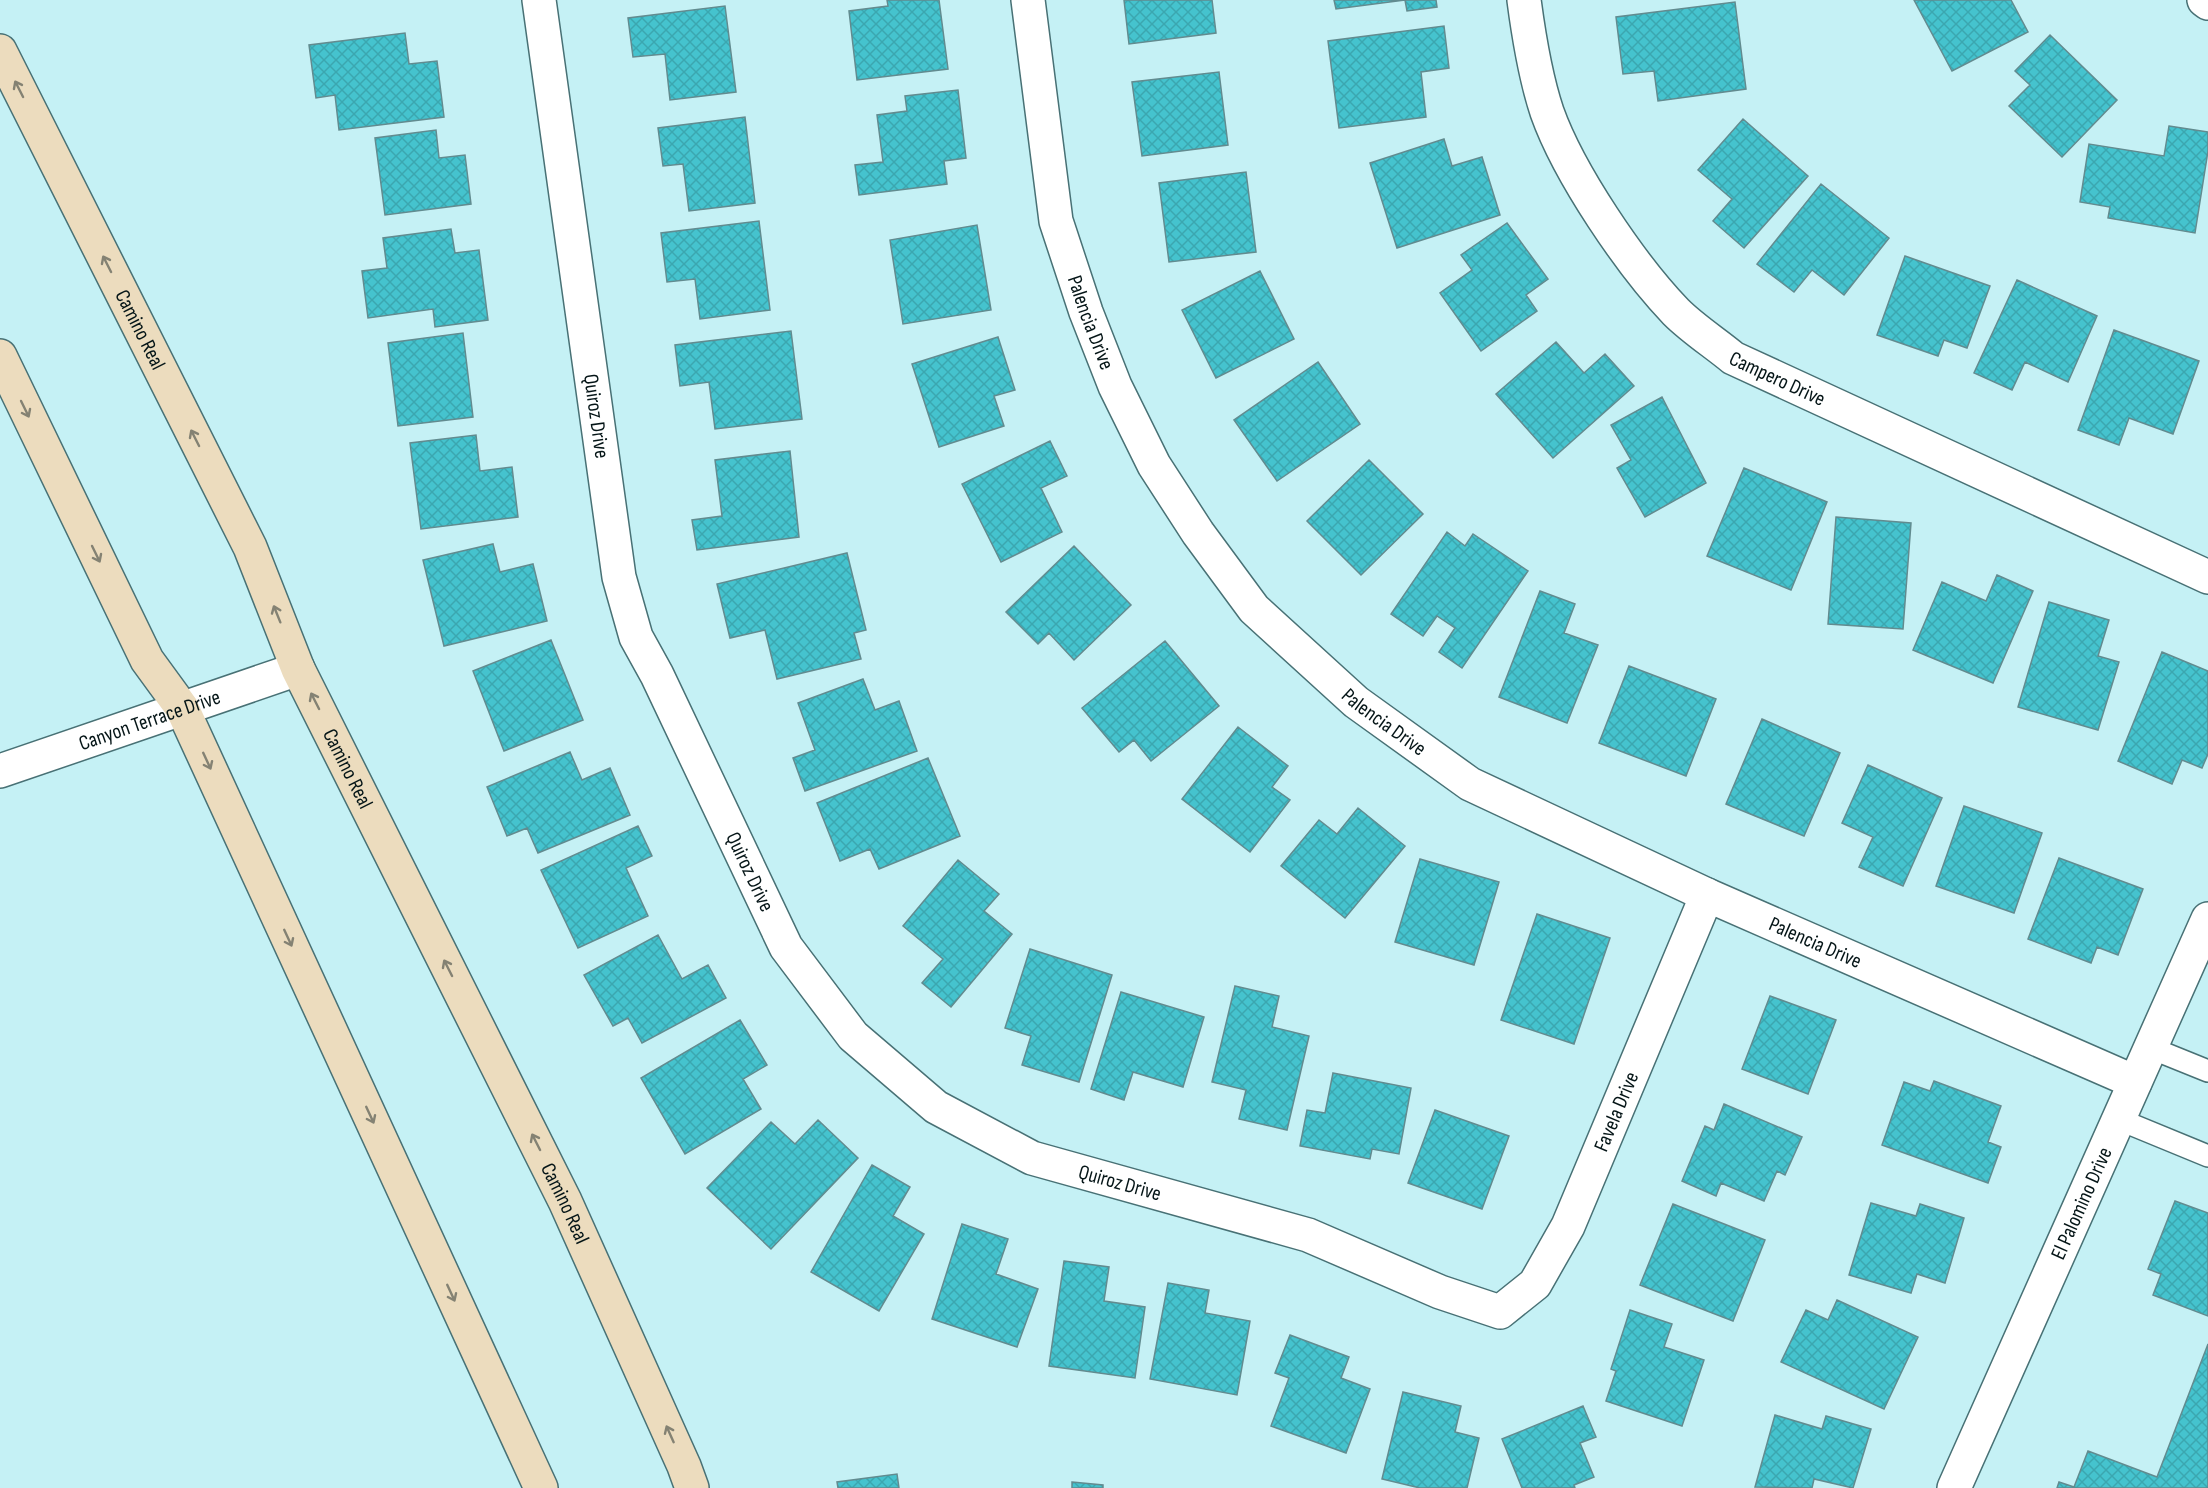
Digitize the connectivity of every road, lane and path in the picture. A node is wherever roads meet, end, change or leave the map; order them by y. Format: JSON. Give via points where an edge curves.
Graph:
{"nodes":[{"id":1,"x":539,"y":0,"type":"edge"},
{"id":2,"x":1028,"y":0,"type":"edge"},
{"id":3,"x":1524,"y":0,"type":"edge"},
{"id":4,"x":2204,"y":0,"type":"edge"},
{"id":5,"x":2208,"y":3,"type":"edge"},
{"id":6,"x":0,"y":51,"type":"edge"},
{"id":7,"x":0,"y":356,"type":"edge"},
{"id":8,"x":2208,"y":577,"type":"edge"},
{"id":9,"x":298,"y":669,"type":"junction"},
{"id":10,"x":182,"y":708,"type":"junction"},
{"id":11,"x":0,"y":771,"type":"edge"},
{"id":12,"x":1707,"y":895,"type":"junction"},
{"id":13,"x":2205,"y":934,"type":"edge"},
{"id":14,"x":2151,"y":1048,"type":"junction"},
{"id":15,"x":2208,"y":1071,"type":"edge"},
{"id":16,"x":2135,"y":1082,"type":"junction"},
{"id":17,"x":2118,"y":1119,"type":"junction"},
{"id":18,"x":2208,"y":1156,"type":"edge"},
{"id":19,"x":1500,"y":1312,"type":"joint"},
{"id":20,"x":541,"y":1488,"type":"edge"},
{"id":21,"x":692,"y":1488,"type":"edge"},
{"id":22,"x":1954,"y":1488,"type":"edge"}],
"edges":[{"from":1,"to":19,"type":"street","name":"Quiroz Drive","via":[[619,577],[636,637],[786,946],[853,1036],[936,1107],[1032,1158],[1308,1235],[1440,1292]]},
{"from":2,"to":12,"type":"street","name":"Palencia Drive","via":[[1056,221],[1086,312],[1115,386],[1154,465],[1254,609],[1356,702],[1470,784]]},
{"from":3,"to":8,"type":"street","name":"Campero Drive","via":[[1531,51],[1547,113],[1574,169],[1630,258],[1677,313],[1733,358]]},
{"from":4,"to":5,"type":"street"},
{"from":9,"to":6,"type":"main road","name":"Camino Real","one_way":true,"via":[[250,547]]},
{"from":7,"to":10,"type":"main road","one_way":true,"via":[[147,660]]},
{"from":9,"to":10,"type":"street","name":"Canyon Terrace Drive"},
{"from":21,"to":9,"type":"main road","name":"Camino Real","one_way":true,"via":[[565,1201]]},
{"from":10,"to":11,"type":"street","name":"Canyon Terrace Drive"},
{"from":10,"to":20,"type":"main road","one_way":true},
{"from":12,"to":16,"type":"street","name":"Palencia Drive"},
{"from":12,"to":19,"type":"street","name":"Favela Drive","via":[[1568,1226],[1535,1284]]},
{"from":13,"to":14,"type":"street","name":"El Palomino Drive"},
{"from":14,"to":15,"type":"lane"},
{"from":14,"to":16,"type":"street","name":"El Palomino Drive"},
{"from":16,"to":17,"type":"street","name":"El Palomino Drive"},
{"from":17,"to":18,"type":"lane"},
{"from":17,"to":22,"type":"street","name":"El Palomino Drive"}]}
